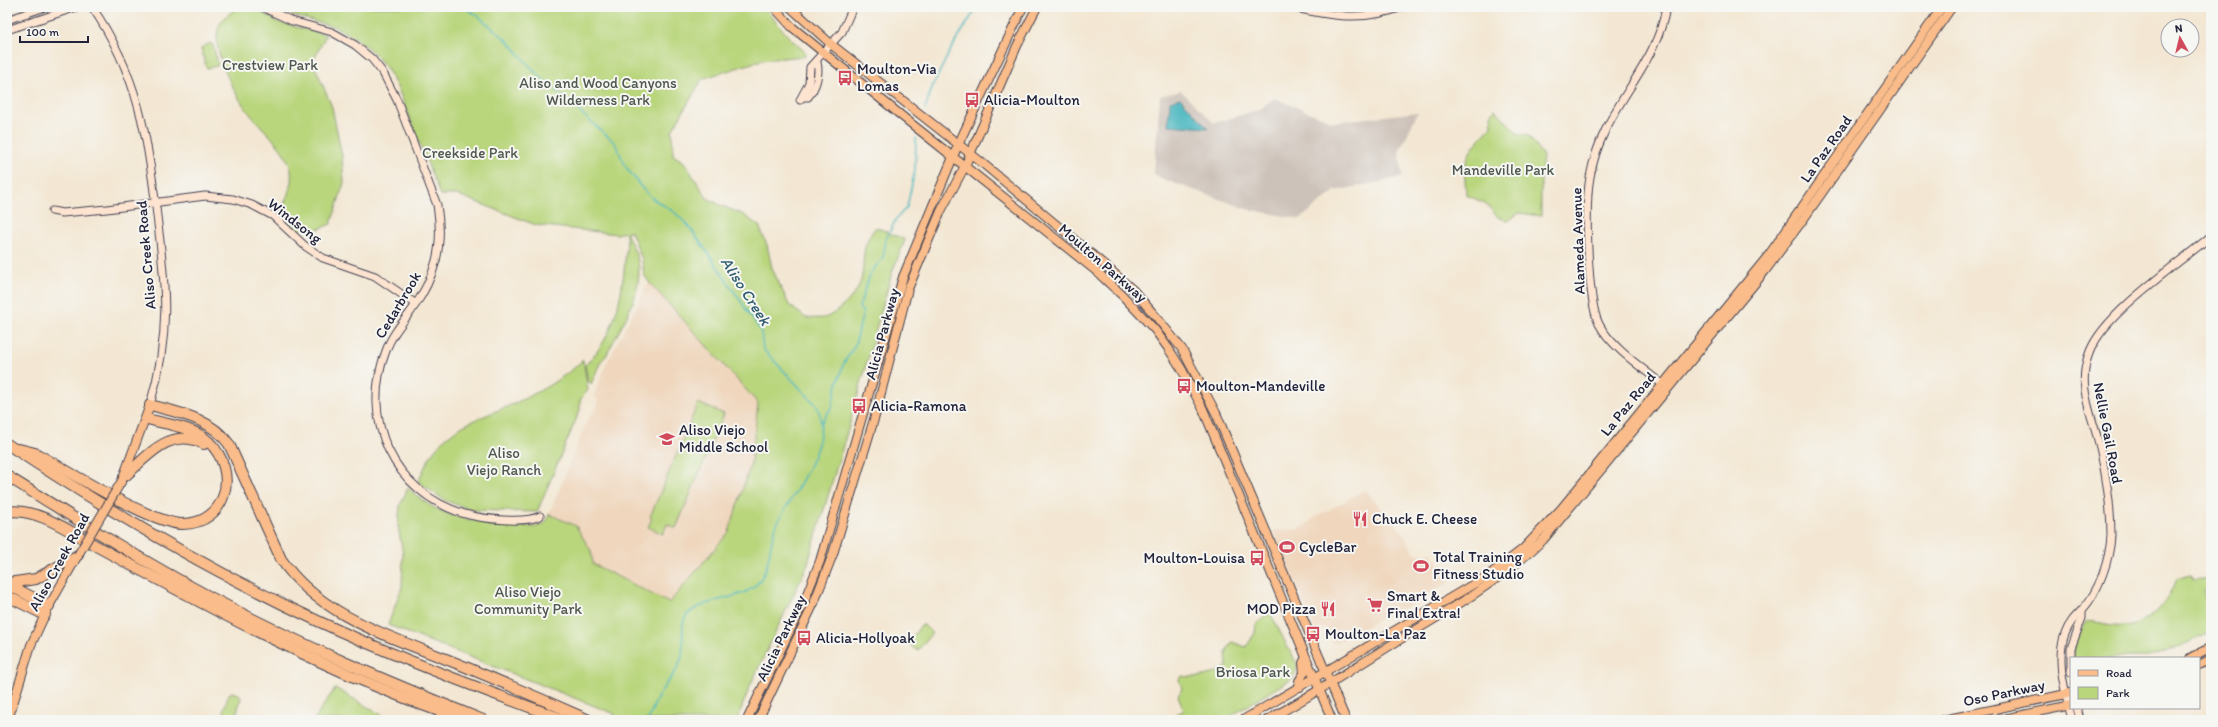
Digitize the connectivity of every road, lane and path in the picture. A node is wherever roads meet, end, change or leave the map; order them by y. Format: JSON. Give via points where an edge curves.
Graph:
{"nodes":[{"id":1,"x":45,"y":7,"type":"edge"},
{"id":2,"x":77,"y":7,"type":"edge"},
{"id":3,"x":92,"y":7,"type":"edge"},
{"id":4,"x":262,"y":7,"type":"edge"},
{"id":5,"x":774,"y":7,"type":"edge"},
{"id":6,"x":790,"y":7,"type":"edge"},
{"id":7,"x":853,"y":7,"type":"edge"},
{"id":8,"x":1023,"y":7,"type":"edge"},
{"id":9,"x":1037,"y":7,"type":"edge"},
{"id":10,"x":1291,"y":7,"type":"edge"},
{"id":11,"x":1402,"y":7,"type":"edge"},
{"id":12,"x":1666,"y":7,"type":"edge"},
{"id":13,"x":1942,"y":7,"type":"edge"},
{"id":14,"x":1952,"y":7,"type":"edge"},
{"id":15,"x":10,"y":19,"type":"edge"},
{"id":16,"x":7,"y":26,"type":"edge"},
{"id":17,"x":7,"y":30,"type":"edge"},
{"id":18,"x":832,"y":45,"type":"junction"},
{"id":19,"x":825,"y":53,"type":"junction"},
{"id":20,"x":801,"y":98,"type":"dead end"},
{"id":21,"x":978,"y":135,"type":"junction"},
{"id":22,"x":958,"y":145,"type":"junction"},
{"id":23,"x":970,"y":154,"type":"junction"},
{"id":24,"x":953,"y":158,"type":"junction"},
{"id":25,"x":981,"y":162,"type":"junction"},
{"id":26,"x":965,"y":166,"type":"junction"},
{"id":27,"x":156,"y":202,"type":"junction"},
{"id":28,"x":52,"y":211,"type":"dead end"},
{"id":29,"x":2211,"y":236,"type":"edge"},
{"id":30,"x":416,"y":304,"type":"junction"},
{"id":31,"x":874,"y":379,"type":"junction"},
{"id":32,"x":883,"y":382,"type":"junction"},
{"id":33,"x":1665,"y":387,"type":"junction"},
{"id":34,"x":150,"y":405,"type":"junction"},
{"id":35,"x":147,"y":418,"type":"junction"},
{"id":36,"x":9,"y":445,"type":"edge"},
{"id":37,"x":215,"y":450,"type":"junction"},
{"id":38,"x":847,"y":473,"type":"junction"},
{"id":39,"x":7,"y":476,"type":"edge"},
{"id":40,"x":124,"y":476,"type":"junction"},
{"id":41,"x":7,"y":512,"type":"edge"},
{"id":42,"x":540,"y":516,"type":"dead end"},
{"id":43,"x":842,"y":527,"type":"junction"},
{"id":44,"x":78,"y":555,"type":"junction"},
{"id":45,"x":820,"y":561,"type":"junction"},
{"id":46,"x":8,"y":582,"type":"edge"},
{"id":47,"x":7,"y":596,"type":"edge"},
{"id":48,"x":47,"y":610,"type":"junction"},
{"id":49,"x":2082,"y":610,"type":"junction"},
{"id":50,"x":2211,"y":647,"type":"edge"},
{"id":51,"x":1306,"y":656,"type":"junction"},
{"id":52,"x":2071,"y":657,"type":"edge"},
{"id":53,"x":2192,"y":657,"type":"edge"},
{"id":54,"x":2211,"y":659,"type":"edge"},
{"id":55,"x":2200,"y":664,"type":"edge"},
{"id":56,"x":1324,"y":672,"type":"junction"},
{"id":57,"x":1314,"y":678,"type":"junction"},
{"id":58,"x":1330,"y":684,"type":"junction"},
{"id":59,"x":1300,"y":687,"type":"junction"},
{"id":60,"x":1319,"y":690,"type":"junction"},
{"id":61,"x":2069,"y":693,"type":"edge"},
{"id":62,"x":2070,"y":706,"type":"edge"},
{"id":63,"x":2072,"y":709,"type":"edge"},
{"id":64,"x":2074,"y":709,"type":"edge"},
{"id":65,"x":8,"y":720,"type":"edge"},
{"id":66,"x":464,"y":720,"type":"edge"},
{"id":67,"x":483,"y":720,"type":"edge"},
{"id":68,"x":565,"y":720,"type":"edge"},
{"id":69,"x":589,"y":720,"type":"edge"},
{"id":70,"x":747,"y":720,"type":"edge"},
{"id":71,"x":758,"y":720,"type":"edge"},
{"id":72,"x":1243,"y":720,"type":"edge"},
{"id":73,"x":1267,"y":720,"type":"edge"},
{"id":74,"x":1332,"y":720,"type":"edge"},
{"id":75,"x":1346,"y":720,"type":"edge"},
{"id":76,"x":1943,"y":720,"type":"edge"},
{"id":77,"x":1999,"y":720,"type":"edge"},
{"id":78,"x":2072,"y":720,"type":"edge"},
{"id":79,"x":2080,"y":720,"type":"edge"}],
"edges":[{"from":1,"to":15,"type":"street"},
{"from":2,"to":17,"type":"street"},
{"from":3,"to":27,"type":"street","name":"Aliso Creek Road","via":[[115,44],[136,98],[147,140]]},
{"from":4,"to":30,"type":"street","name":"Cedarbrook","via":[[292,21],[332,32],[355,45],[384,72],[431,185],[440,223],[440,243],[436,262],[430,280]]},
{"from":5,"to":19,"type":"main road","name":"Moulton Parkway"},
{"from":6,"to":18,"type":"main road","name":"Moulton Parkway"},
{"from":7,"to":18,"type":"street","via":[[846,25]]},
{"from":8,"to":22,"type":"main road","name":"Alicia Parkway"},
{"from":9,"to":21,"type":"main road","name":"Alicia Parkway"},
{"from":10,"to":11,"type":"street","via":[[1342,17],[1369,16]]},
{"from":12,"to":33,"type":"street","name":"Alameda Avenue","via":[[1661,31],[1651,52],[1597,148],[1588,196],[1591,288],[1599,324],[1611,341]]},
{"from":13,"to":33,"type":"main road","name":"La Paz Road","via":[[1784,234]]},
{"from":14,"to":33,"type":"main road","name":"La Paz Road","via":[[1765,271]]},
{"from":15,"to":16,"type":"street"},
{"from":18,"to":19,"type":"street"},
{"from":18,"to":22,"type":"main road","name":"Moulton Parkway"},
{"from":19,"to":20,"type":"street","via":[[810,67],[809,83]]},
{"from":19,"to":24,"type":"main road","name":"Moulton Parkway"},
{"from":21,"to":23,"type":"main road","name":"Alicia Parkway"},
{"from":21,"to":25,"type":"main road","via":[[977,146]]},
{"from":22,"to":23,"type":"main road","name":"Moulton Parkway"},
{"from":22,"to":24,"type":"main road","name":"Alicia Parkway"},
{"from":23,"to":25,"type":"main road","name":"Moulton Parkway"},
{"from":23,"to":26,"type":"main road","name":"Alicia Parkway"},
{"from":24,"to":26,"type":"main road","name":"Moulton Parkway"},
{"from":24,"to":31,"type":"main road","name":"Alicia Parkway","via":[[903,277]]},
{"from":25,"to":56,"type":"main road","name":"Moulton Parkway","via":[[1120,278],[1146,304],[1182,350],[1216,413]]},
{"from":26,"to":32,"type":"main road","name":"Alicia Parkway","via":[[938,218],[908,289]]},
{"from":26,"to":51,"type":"main road","name":"Moulton Parkway","via":[[1095,270],[1140,313],[1168,348],[1203,409]]},
{"from":27,"to":28,"type":"street","name":"Windsong","via":[[62,213]]},
{"from":27,"to":30,"type":"street","name":"Windsong","via":[[205,196],[252,205],[273,216],[305,246],[323,258],[375,276]]},
{"from":27,"to":34,"type":"street","name":"Aliso Creek Road","via":[[165,275],[166,315],[159,374]]},
{"from":29,"to":49,"type":"street","name":"Nellie Gail Road","via":[[2115,316],[2089,352],[2085,364],[2084,390],[2102,456],[2111,534],[2106,565],[2100,581]]},
{"from":30,"to":42,"type":"street","name":"Cedarbrook","via":[[386,350],[377,389],[381,431],[398,469],[424,494],[459,512],[494,518],[534,519]]},
{"from":31,"to":32,"type":"main road"},
{"from":31,"to":38,"type":"main road","name":"Alicia Parkway"},
{"from":32,"to":43,"type":"main road","name":"Alicia Parkway"},
{"from":33,"to":56,"type":"main road","name":"La Paz Road","via":[[1561,509],[1523,549],[1488,575]]},
{"from":33,"to":58,"type":"main road","name":"La Paz Road","via":[[1557,526],[1526,557],[1481,590]]},
{"from":34,"to":35,"type":"main road","name":"Aliso Creek Road"},
{"from":34,"to":69,"type":"highway","via":[[197,418],[222,434],[229,444],[281,559],[307,590],[361,624]]},
{"from":35,"to":37,"type":"highway","via":[[195,432],[210,442]]},
{"from":35,"to":40,"type":"main road","name":"Aliso Creek Road"},
{"from":36,"to":37,"type":"highway","via":[[35,453],[138,509],[169,522],[183,524],[204,518],[217,508],[225,492],[227,476]]},
{"from":36,"to":68,"type":"highway","via":[[192,556],[261,593],[391,653]]},
{"from":37,"to":40,"type":"highway","via":[[198,440],[175,438],[154,449]]},
{"from":38,"to":43,"type":"main road","via":[[847,484],[838,519]]},
{"from":38,"to":45,"type":"main road","name":"Alicia Parkway"},
{"from":39,"to":67,"type":"highway","via":[[212,598],[321,652]]},
{"from":40,"to":44,"type":"main road","name":"Aliso Creek Road","bridge":true},
{"from":41,"to":66,"type":"highway","via":[[22,510],[51,522],[274,641],[383,690]]},
{"from":43,"to":45,"type":"main road","via":[[834,531],[826,558]]},
{"from":43,"to":71,"type":"main road","name":"Alicia Parkway","via":[[819,591]]},
{"from":44,"to":46,"type":"highway","via":[[36,579]]},
{"from":44,"to":48,"type":"main road","name":"Aliso Creek Road"},
{"from":45,"to":70,"type":"main road","name":"Alicia Parkway","via":[[805,599]]},
{"from":46,"to":48,"type":"highway"},
{"from":47,"to":48,"type":"highway"},
{"from":48,"to":65,"type":"main road","name":"Aliso Creek Road","via":[[23,666]]},
{"from":49,"to":52,"type":"street","name":"Nellie Gail Road","via":[[2082,618],[2071,648]]},
{"from":49,"to":61,"type":"street","name":"Nellie Gail Road","via":[[2065,635],[2062,668]]},
{"from":50,"to":53,"type":"main road"},
{"from":51,"to":57,"type":"main road","name":"Moulton Parkway"},
{"from":51,"to":59,"type":"main road","via":[[1303,663],[1304,673],[1299,681]]},
{"from":54,"to":55,"type":"main road"},
{"from":56,"to":57,"type":"main road","name":"La Paz Road"},
{"from":56,"to":58,"type":"main road","name":"Moulton Parkway"},
{"from":57,"to":59,"type":"main road","name":"La Paz Road"},
{"from":57,"to":60,"type":"main road","name":"Moulton Parkway"},
{"from":58,"to":60,"type":"main road","name":"La Paz Road"},
{"from":58,"to":75,"type":"main road","name":"Moulton Parkway"},
{"from":59,"to":72,"type":"main road","name":"La Paz Road"},
{"from":60,"to":73,"type":"main road","name":"La Paz Road"},
{"from":60,"to":74,"type":"main road","name":"Moulton Parkway"},
{"from":61,"to":76,"type":"main road","name":"Oso Parkway"},
{"from":62,"to":77,"type":"main road","name":"Oso Parkway"},
{"from":63,"to":78,"type":"street","name":"Nellie Gail Road"},
{"from":64,"to":79,"type":"street","name":"Nellie Gail Road"}]}
